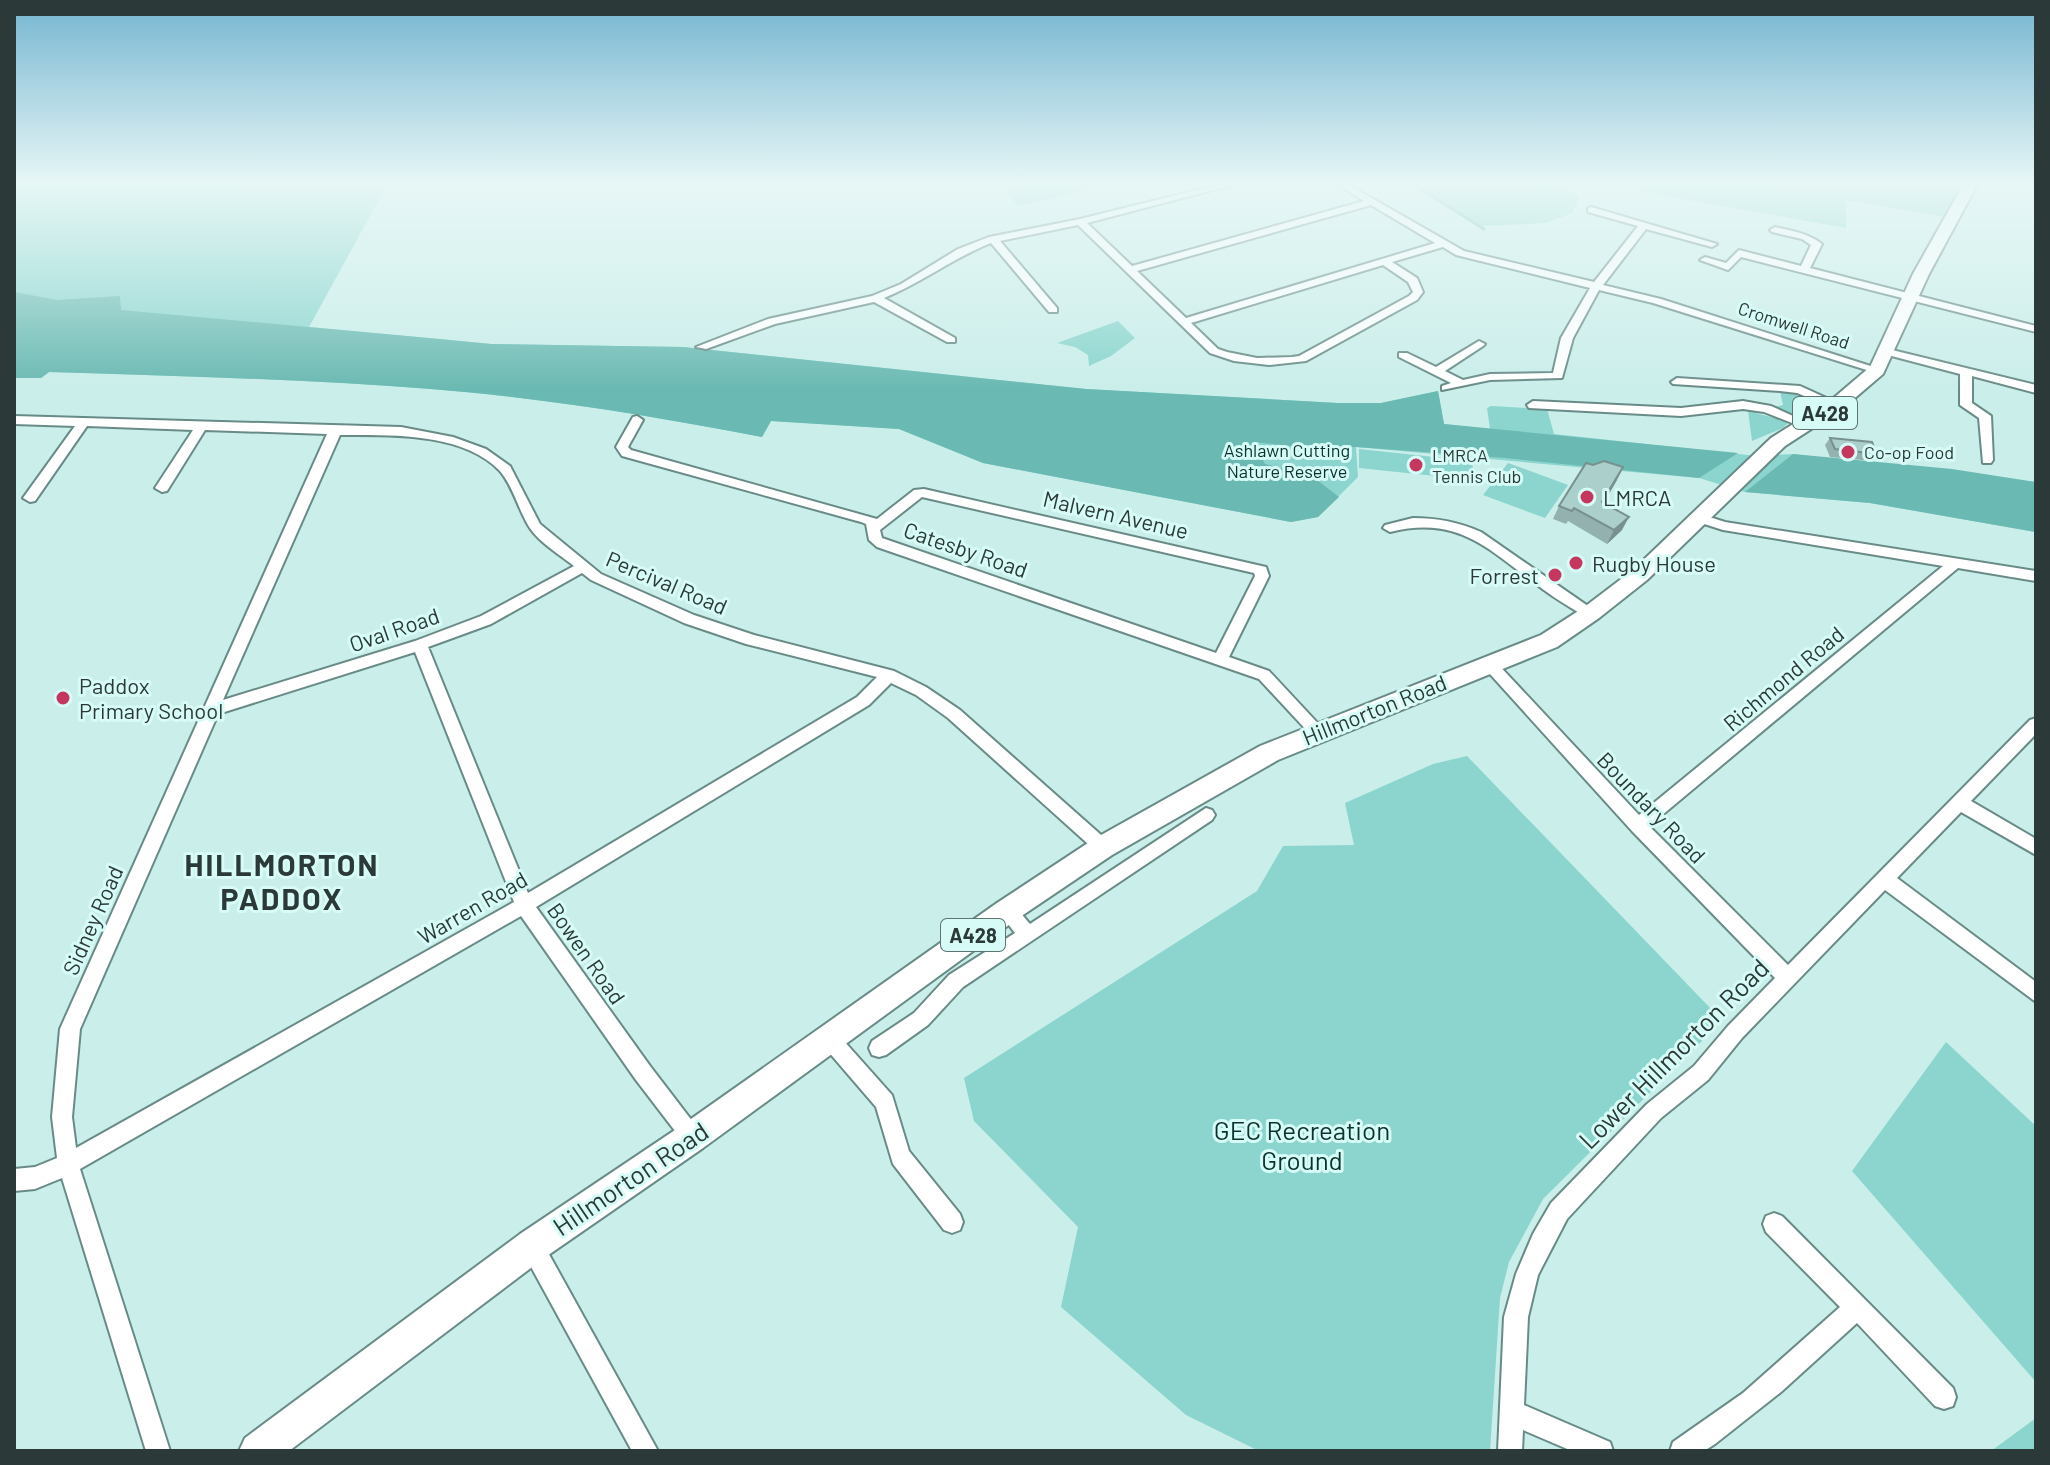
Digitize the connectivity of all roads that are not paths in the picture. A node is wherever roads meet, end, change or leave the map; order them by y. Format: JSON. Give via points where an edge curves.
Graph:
{"nodes":[{"id":1,"x":958,"y":253,"type":"edge"},
{"id":2,"x":1005,"y":253,"type":"edge"},
{"id":3,"x":1113,"y":253,"type":"edge"},
{"id":4,"x":1189,"y":253,"type":"edge"},
{"id":5,"x":1412,"y":253,"type":"edge"},
{"id":6,"x":1464,"y":253,"type":"edge"},
{"id":7,"x":1619,"y":253,"type":"edge"},
{"id":8,"x":1739,"y":253,"type":"edge"},
{"id":9,"x":1740,"y":253,"type":"edge"},
{"id":10,"x":1812,"y":253,"type":"edge"},
{"id":11,"x":1934,"y":253,"type":"edge"},
{"id":12,"x":1705,"y":260,"type":"dead end"},
{"id":13,"x":1385,"y":262,"type":"junction"},
{"id":14,"x":1130,"y":270,"type":"junction"},
{"id":15,"x":1804,"y":270,"type":"junction"},
{"id":16,"x":1596,"y":285,"type":"junction"},
{"id":17,"x":875,"y":298,"type":"junction"},
{"id":18,"x":1911,"y":298,"type":"junction"},
{"id":19,"x":1053,"y":310,"type":"dead end"},
{"id":20,"x":1184,"y":322,"type":"junction"},
{"id":21,"x":2036,"y":329,"type":"edge"},
{"id":22,"x":951,"y":340,"type":"dead end"},
{"id":23,"x":1479,"y":344,"type":"dead end"},
{"id":24,"x":702,"y":347,"type":"dead end"},
{"id":25,"x":1888,"y":352,"type":"junction"},
{"id":26,"x":1403,"y":355,"type":"dead end"},
{"id":27,"x":1877,"y":370,"type":"junction"},
{"id":28,"x":1438,"y":371,"type":"junction"},
{"id":29,"x":1966,"y":371,"type":"junction"},
{"id":30,"x":1685,"y":379,"type":"dead end"},
{"id":31,"x":1462,"y":384,"type":"junction"},
{"id":32,"x":1446,"y":388,"type":"dead end"},
{"id":33,"x":2036,"y":389,"type":"edge"},
{"id":34,"x":1533,"y":405,"type":"dead end"},
{"id":35,"x":1836,"y":405,"type":"junction"},
{"id":36,"x":14,"y":420,"type":"edge"},
{"id":37,"x":637,"y":420,"type":"dead end"},
{"id":38,"x":83,"y":423,"type":"junction"},
{"id":39,"x":1805,"y":424,"type":"junction"},
{"id":40,"x":201,"y":427,"type":"junction"},
{"id":41,"x":335,"y":431,"type":"junction"},
{"id":42,"x":1987,"y":460,"type":"dead end"},
{"id":43,"x":162,"y":488,"type":"dead end"},
{"id":44,"x":30,"y":498,"type":"dead end"},
{"id":45,"x":1700,"y":518,"type":"junction"},
{"id":46,"x":875,"y":527,"type":"junction"},
{"id":47,"x":1390,"y":528,"type":"dead end"},
{"id":48,"x":1955,"y":563,"type":"junction"},
{"id":49,"x":582,"y":567,"type":"junction"},
{"id":50,"x":2036,"y":576,"type":"edge"},
{"id":51,"x":1591,"y":613,"type":"junction"},
{"id":52,"x":420,"y":645,"type":"junction"},
{"id":53,"x":1221,"y":659,"type":"junction"},
{"id":54,"x":1488,"y":663,"type":"junction"},
{"id":55,"x":889,"y":675,"type":"junction"},
{"id":56,"x":211,"y":710,"type":"junction"},
{"id":57,"x":2036,"y":724,"type":"edge"},
{"id":58,"x":1317,"y":731,"type":"junction"},
{"id":59,"x":1958,"y":802,"type":"junction"},
{"id":60,"x":1206,"y":815,"type":"dead end"},
{"id":61,"x":1638,"y":826,"type":"junction"},
{"id":62,"x":1103,"y":847,"type":"junction"},
{"id":63,"x":2036,"y":848,"type":"edge"},
{"id":64,"x":1884,"y":879,"type":"junction"},
{"id":65,"x":524,"y":905,"type":"junction"},
{"id":66,"x":1007,"y":911,"type":"junction"},
{"id":67,"x":1028,"y":935,"type":"junction"},
{"id":68,"x":1788,"y":978,"type":"junction"},
{"id":69,"x":2036,"y":993,"type":"edge"},
{"id":70,"x":828,"y":1037,"type":"junction"},
{"id":71,"x":879,"y":1048,"type":"dead end"},
{"id":72,"x":692,"y":1137,"type":"junction"},
{"id":73,"x":68,"y":1164,"type":"junction"},
{"id":74,"x":14,"y":1180,"type":"edge"},
{"id":75,"x":952,"y":1222,"type":"dead end"},
{"id":76,"x":1774,"y":1224,"type":"dead end"},
{"id":77,"x":532,"y":1246,"type":"junction"},
{"id":78,"x":1857,"y":1307,"type":"junction"},
{"id":79,"x":1944,"y":1397,"type":"dead end"},
{"id":80,"x":1511,"y":1412,"type":"junction"},
{"id":81,"x":158,"y":1451,"type":"edge"},
{"id":82,"x":258,"y":1451,"type":"edge"},
{"id":83,"x":646,"y":1451,"type":"edge"},
{"id":84,"x":1510,"y":1451,"type":"edge"},
{"id":85,"x":1601,"y":1451,"type":"edge"},
{"id":86,"x":1682,"y":1451,"type":"edge"}],
"edges":[{"from":1,"to":17,"type":"street"},
{"from":2,"to":19,"type":"street"},
{"from":3,"to":14,"type":"street"},
{"from":4,"to":14,"type":"street"},
{"from":5,"to":13,"type":"street"},
{"from":6,"to":16,"type":"street","name":"Cromwell Road"},
{"from":7,"to":16,"type":"street"},
{"from":8,"to":12,"type":"street","via":[[1728,267]]},
{"from":9,"to":15,"type":"street"},
{"from":10,"to":15,"type":"street"},
{"from":11,"to":18,"type":"highway","number":"A428"},
{"from":13,"to":20,"type":"street"},
{"from":13,"to":20,"type":"street","via":[[1413,280],[1418,292],[1310,355],[1285,361],[1231,357],[1214,351]]},
{"from":14,"to":20,"type":"street"},
{"from":15,"to":18,"type":"street"},
{"from":16,"to":27,"type":"street","name":"Cromwell Road"},
{"from":16,"to":31,"type":"street","via":[[1557,360],[1558,376],[1490,377]]},
{"from":17,"to":22,"type":"street"},
{"from":17,"to":24,"type":"street","via":[[772,321]]},
{"from":18,"to":21,"type":"street"},
{"from":18,"to":25,"type":"highway","number":"A428"},
{"from":23,"to":28,"type":"street"},
{"from":25,"to":27,"type":"highway","number":"A428"},
{"from":25,"to":29,"type":"street"},
{"from":26,"to":28,"type":"street"},
{"from":27,"to":35,"type":"highway","number":"A428"},
{"from":28,"to":31,"type":"street"},
{"from":29,"to":33,"type":"street"},
{"from":29,"to":42,"type":"street","via":[[1966,405],[1985,416]]},
{"from":30,"to":35,"type":"street","via":[[1800,390]]},
{"from":31,"to":32,"type":"street"},
{"from":34,"to":39,"type":"street","via":[[1558,402],[1681,412],[1743,405]]},
{"from":35,"to":39,"type":"highway","number":"A428"},
{"from":36,"to":38,"type":"street","name":"Percival Road"},
{"from":37,"to":46,"type":"street","name":"Catesby Road","via":[[622,447],[626,453],[858,517]]},
{"from":38,"to":40,"type":"street","name":"Percival Road"},
{"from":38,"to":44,"type":"street"},
{"from":39,"to":45,"type":"highway","name":"Hillmorton Road","number":"A428","via":[[1768,450]]},
{"from":40,"to":41,"type":"street","name":"Percival Road"},
{"from":40,"to":43,"type":"street"},
{"from":41,"to":49,"type":"street","name":"Percival Road","via":[[401,431],[482,452],[505,469],[535,526]]},
{"from":41,"to":56,"type":"street","name":"Sidney Road"},
{"from":45,"to":48,"type":"street"},
{"from":45,"to":51,"type":"highway","name":"Hillmorton Road","number":"A428"},
{"from":46,"to":53,"type":"street","name":"Catesby Road","via":[[876,540],[882,544]]},
{"from":46,"to":53,"type":"street","name":"Malvern Avenue","via":[[924,493],[1261,570]]},
{"from":47,"to":51,"type":"street","via":[[1402,516],[1489,540]]},
{"from":48,"to":50,"type":"street"},
{"from":48,"to":61,"type":"street","name":"Richmond Road"},
{"from":49,"to":52,"type":"street","name":"Oval Road","via":[[486,620]]},
{"from":49,"to":55,"type":"street","name":"Percival Road","via":[[620,590],[689,619]]},
{"from":51,"to":54,"type":"highway","name":"Hillmorton Road","number":"A428","via":[[1549,641]]},
{"from":52,"to":56,"type":"street","name":"Oval Road"},
{"from":52,"to":65,"type":"street","name":"Bowen Road"},
{"from":53,"to":58,"type":"street","name":"Catesby Road","via":[[1264,675]]},
{"from":54,"to":58,"type":"highway","name":"Hillmorton Road","number":"A428"},
{"from":54,"to":61,"type":"street","name":"Boundary Road"},
{"from":55,"to":62,"type":"street","name":"Percival Road","via":[[954,714]]},
{"from":55,"to":65,"type":"street","name":"Warren Road","via":[[863,701]]},
{"from":56,"to":73,"type":"street","name":"Sidney Road","via":[[70,1029],[62,1117]]},
{"from":57,"to":59,"type":"street","name":"Lower Hillmorton Road"},
{"from":58,"to":62,"type":"highway","name":"Hillmorton Road","number":"A428"},
{"from":59,"to":63,"type":"street"},
{"from":59,"to":64,"type":"street","name":"Lower Hillmorton Road"},
{"from":60,"to":67,"type":"street"},
{"from":61,"to":68,"type":"street","name":"Boundary Road"},
{"from":62,"to":66,"type":"highway","name":"Hillmorton Road","number":"A428"},
{"from":64,"to":68,"type":"street","name":"Lower Hillmorton Road"},
{"from":64,"to":69,"type":"street"},
{"from":65,"to":72,"type":"street","name":"Bowen Road"},
{"from":65,"to":73,"type":"street","name":"Warren Road"},
{"from":66,"to":67,"type":"street"},
{"from":66,"to":70,"type":"highway","name":"Hillmorton Road","number":"A428"},
{"from":67,"to":71,"type":"street","via":[[956,981],[921,1019]]},
{"from":68,"to":80,"type":"street","name":"Lower Hillmorton Road","via":[[1701,1073],[1654,1111],[1559,1211],[1527,1274],[1516,1317]]},
{"from":70,"to":72,"type":"highway","name":"Hillmorton Road","number":"A428"},
{"from":70,"to":75,"type":"street","via":[[885,1102],[900,1157]]},
{"from":72,"to":77,"type":"highway","name":"Hillmorton Road","number":"A428"},
{"from":73,"to":74,"type":"street","name":"Warren Road","via":[[35,1178]]},
{"from":73,"to":81,"type":"street","name":"Sidney Road"},
{"from":76,"to":78,"type":"street"},
{"from":77,"to":82,"type":"highway","name":"Hillmorton Road","number":"A428"},
{"from":77,"to":83,"type":"street"},
{"from":78,"to":79,"type":"street"},
{"from":78,"to":86,"type":"street","via":[[1774,1384]]},
{"from":80,"to":84,"type":"street","name":"Lower Hillmorton Road"},
{"from":80,"to":85,"type":"street"}]}
